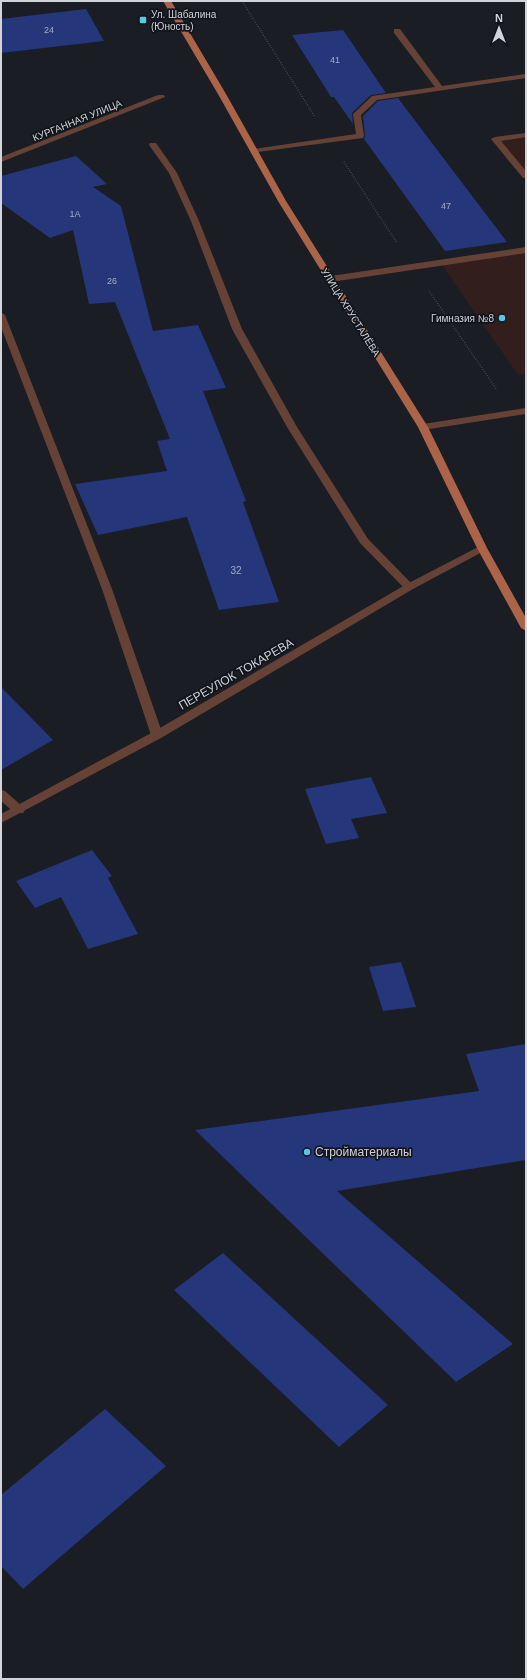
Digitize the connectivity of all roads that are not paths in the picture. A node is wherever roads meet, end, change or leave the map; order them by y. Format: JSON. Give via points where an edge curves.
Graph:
{"nodes":[{"id":1,"x":167,"y":1,"type":"edge"},
{"id":2,"x":397,"y":31,"type":"dead end"},
{"id":3,"x":526,"y":76,"type":"edge"},
{"id":4,"x":440,"y":88,"type":"junction"},
{"id":5,"x":161,"y":97,"type":"dead end"},
{"id":6,"x":526,"y":135,"type":"edge"},
{"id":7,"x":154,"y":145,"type":"dead end"},
{"id":8,"x":254,"y":151,"type":"junction"},
{"id":9,"x":1,"y":160,"type":"edge"},
{"id":10,"x":526,"y":176,"type":"edge"},
{"id":11,"x":526,"y":250,"type":"edge"},
{"id":12,"x":331,"y":279,"type":"junction"},
{"id":13,"x":1,"y":315,"type":"edge"},
{"id":14,"x":526,"y":411,"type":"edge"},
{"id":15,"x":423,"y":427,"type":"junction"},
{"id":16,"x":482,"y":548,"type":"junction"},
{"id":17,"x":409,"y":587,"type":"junction"},
{"id":18,"x":526,"y":626,"type":"edge"},
{"id":19,"x":157,"y":735,"type":"junction"},
{"id":20,"x":1,"y":794,"type":"edge"},
{"id":21,"x":19,"y":810,"type":"junction"},
{"id":22,"x":1,"y":820,"type":"edge"}],
"edges":[{"from":1,"to":8,"type":"main road","name":"УЛИЦА ХРУСТАЛЁВА"},
{"from":2,"to":4,"type":"street"},
{"from":3,"to":4,"type":"street"},
{"from":4,"to":8,"type":"street","via":[[375,98],[358,114],[360,136]]},
{"from":5,"to":9,"type":"street","name":"КУРГАННАЯ УЛИЦА"},
{"from":6,"to":10,"type":"street","via":[[495,139]]},
{"from":7,"to":17,"type":"street","via":[[174,173],[237,329],[292,427],[364,541]]},
{"from":8,"to":12,"type":"main road","name":"УЛИЦА ХРУСТАЛЁВА"},
{"from":11,"to":12,"type":"street"},
{"from":12,"to":15,"type":"main road","name":"УЛИЦА ХРУСТАЛЁВА"},
{"from":13,"to":19,"type":"street","via":[[107,588]]},
{"from":14,"to":15,"type":"street"},
{"from":15,"to":16,"type":"main road","name":"УЛИЦА ХРУСТАЛЁВА"},
{"from":16,"to":17,"type":"street","name":"ПЕРЕУЛОК ТОКАРЕВА"},
{"from":16,"to":18,"type":"main road","name":"УЛИЦА ХРУСТАЛЁВА"},
{"from":17,"to":19,"type":"street","name":"ПЕРЕУЛОК ТОКАРЕВА"},
{"from":19,"to":21,"type":"street","name":"ПЕРЕУЛОК ТОКАРЕВА"},
{"from":20,"to":21,"type":"street"},
{"from":21,"to":22,"type":"street","name":"ПЕРЕУЛОК ТОКАРЕВА"}]}
